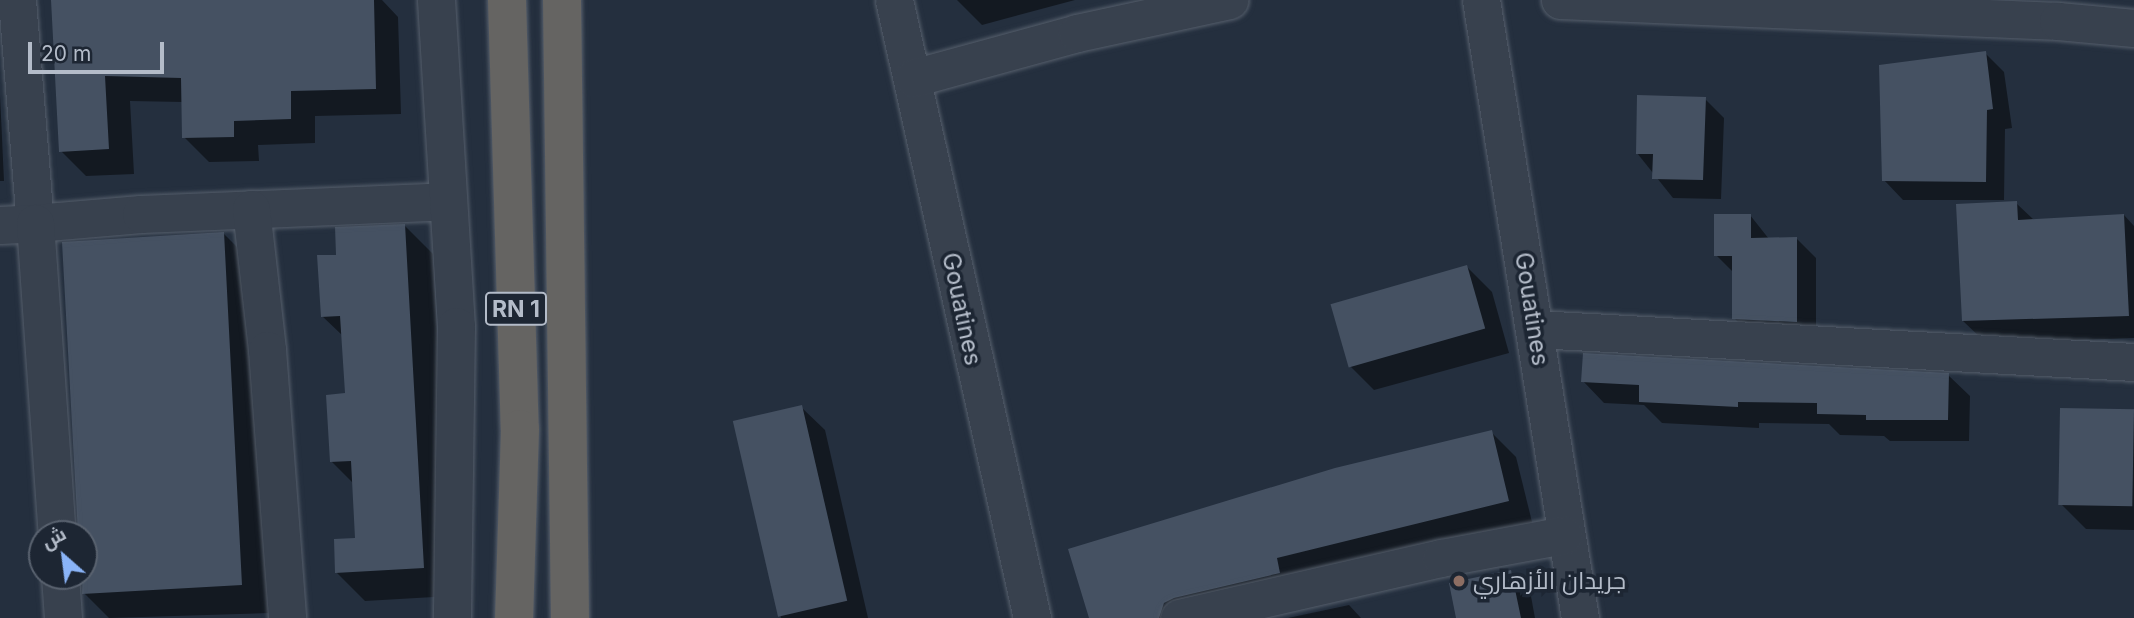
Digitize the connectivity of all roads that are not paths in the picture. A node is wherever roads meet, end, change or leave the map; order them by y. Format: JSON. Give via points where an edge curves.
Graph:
{"nodes":[{"id":1,"x":17,"y":0,"type":"edge"},
{"id":2,"x":436,"y":0,"type":"edge"},
{"id":3,"x":507,"y":0,"type":"edge"},
{"id":4,"x":562,"y":0,"type":"edge"},
{"id":5,"x":894,"y":0,"type":"edge"},
{"id":6,"x":1229,"y":0,"type":"edge"},
{"id":7,"x":1481,"y":0,"type":"edge"},
{"id":8,"x":1560,"y":0,"type":"edge"},
{"id":9,"x":2134,"y":28,"type":"edge"},
{"id":10,"x":914,"y":78,"type":"junction"},
{"id":11,"x":447,"y":201,"type":"junction"},
{"id":12,"x":251,"y":209,"type":"junction"},
{"id":13,"x":17,"y":224,"type":"edge"},
{"id":14,"x":1536,"y":329,"type":"junction"},
{"id":15,"x":2134,"y":362,"type":"edge"},
{"id":16,"x":55,"y":520,"type":"edge"},
{"id":17,"x":1564,"y":535,"type":"junction"},
{"id":18,"x":61,"y":590,"type":"edge"},
{"id":19,"x":63,"y":618,"type":"edge"},
{"id":20,"x":287,"y":618,"type":"edge"},
{"id":21,"x":452,"y":618,"type":"edge"},
{"id":22,"x":514,"y":618,"type":"edge"},
{"id":23,"x":570,"y":618,"type":"edge"},
{"id":24,"x":1032,"y":618,"type":"edge"},
{"id":25,"x":1179,"y":618,"type":"edge"},
{"id":26,"x":1580,"y":618,"type":"edge"}],
"edges":[{"from":1,"to":13,"type":"street"},
{"from":2,"to":11,"type":"street"},
{"from":3,"to":22,"type":"highway","number":"RN 1","via":[[520,429]]},
{"from":4,"to":23,"type":"highway","number":"RN 1"},
{"from":5,"to":10,"type":"street","name":"Gouatines"},
{"from":6,"to":10,"type":"street","via":[[1077,33]]},
{"from":7,"to":14,"type":"street","name":"Gouatines"},
{"from":8,"to":9,"type":"street"},
{"from":10,"to":24,"type":"street","name":"Gouatines"},
{"from":11,"to":12,"type":"street"},
{"from":11,"to":21,"type":"street","via":[[456,326]]},
{"from":12,"to":13,"type":"street"},
{"from":12,"to":20,"type":"street","via":[[267,350]]},
{"from":13,"to":16,"type":"street"},
{"from":14,"to":15,"type":"street"},
{"from":14,"to":17,"type":"street","name":"Gouatines"},
{"from":17,"to":25,"type":"street"},
{"from":17,"to":26,"type":"street","name":"Gouatines"},
{"from":18,"to":19,"type":"street"}]}
